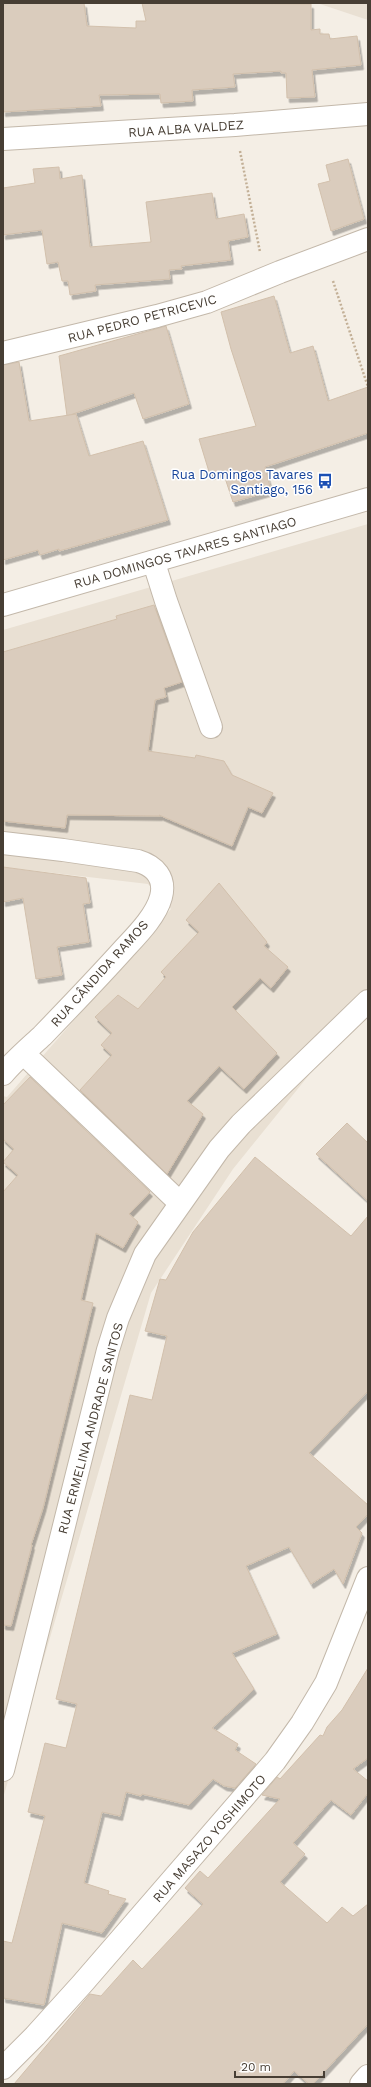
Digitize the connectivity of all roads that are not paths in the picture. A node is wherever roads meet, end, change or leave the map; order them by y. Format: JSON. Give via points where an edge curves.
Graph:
{"nodes":[{"id":1,"x":368,"y":114,"type":"edge"},
{"id":2,"x":3,"y":139,"type":"edge"},
{"id":3,"x":368,"y":239,"type":"edge"},
{"id":4,"x":3,"y":353,"type":"edge"},
{"id":5,"x":368,"y":499,"type":"edge"},
{"id":6,"x":154,"y":562,"type":"junction"},
{"id":7,"x":3,"y":605,"type":"edge"},
{"id":8,"x":211,"y":727,"type":"dead end"},
{"id":9,"x":3,"y":844,"type":"edge"},
{"id":10,"x":368,"y":1001,"type":"edge"},
{"id":11,"x":24,"y":1054,"type":"junction"},
{"id":12,"x":5,"y":1070,"type":"edge"},
{"id":13,"x":180,"y":1203,"type":"junction"},
{"id":14,"x":368,"y":1578,"type":"edge"},
{"id":15,"x":3,"y":1770,"type":"edge"},
{"id":16,"x":3,"y":2068,"type":"edge"},
{"id":17,"x":368,"y":2076,"type":"edge"},
{"id":18,"x":361,"y":2084,"type":"edge"}],
"edges":[{"from":1,"to":2,"type":"street","name":"RUA ALBA VALDEZ"},
{"from":3,"to":4,"type":"street","name":"RUA PEDRO PETRICEVIC","via":[[225,296],[164,314]]},
{"from":5,"to":6,"type":"street","name":"RUA DOMINGOS TAVARES SANTIAGO"},
{"from":6,"to":7,"type":"street","name":"RUA DOMINGOS TAVARES SANTIAGO"},
{"from":6,"to":8,"type":"street"},
{"from":9,"to":11,"type":"street","name":"RUA CÂNDIDA RAMOS","via":[[138,861],[156,870],[162,886],[161,897],[155,910],[135,936]]},
{"from":10,"to":13,"type":"street","name":"RUA ERMELINA ANDRADE SANTOS","via":[[241,1124],[219,1149]]},
{"from":11,"to":12,"type":"street","name":"RUA CÂNDIDA RAMOS"},
{"from":11,"to":13,"type":"street"},
{"from":13,"to":15,"type":"street","name":"RUA ERMELINA ANDRADE SANTOS","via":[[145,1254],[116,1324]]},
{"from":14,"to":16,"type":"street","name":"RUA MASAZO YOSHIMOTO","via":[[326,1683],[276,1761],[82,1984]]},
{"from":17,"to":18,"type":"street"}]}
